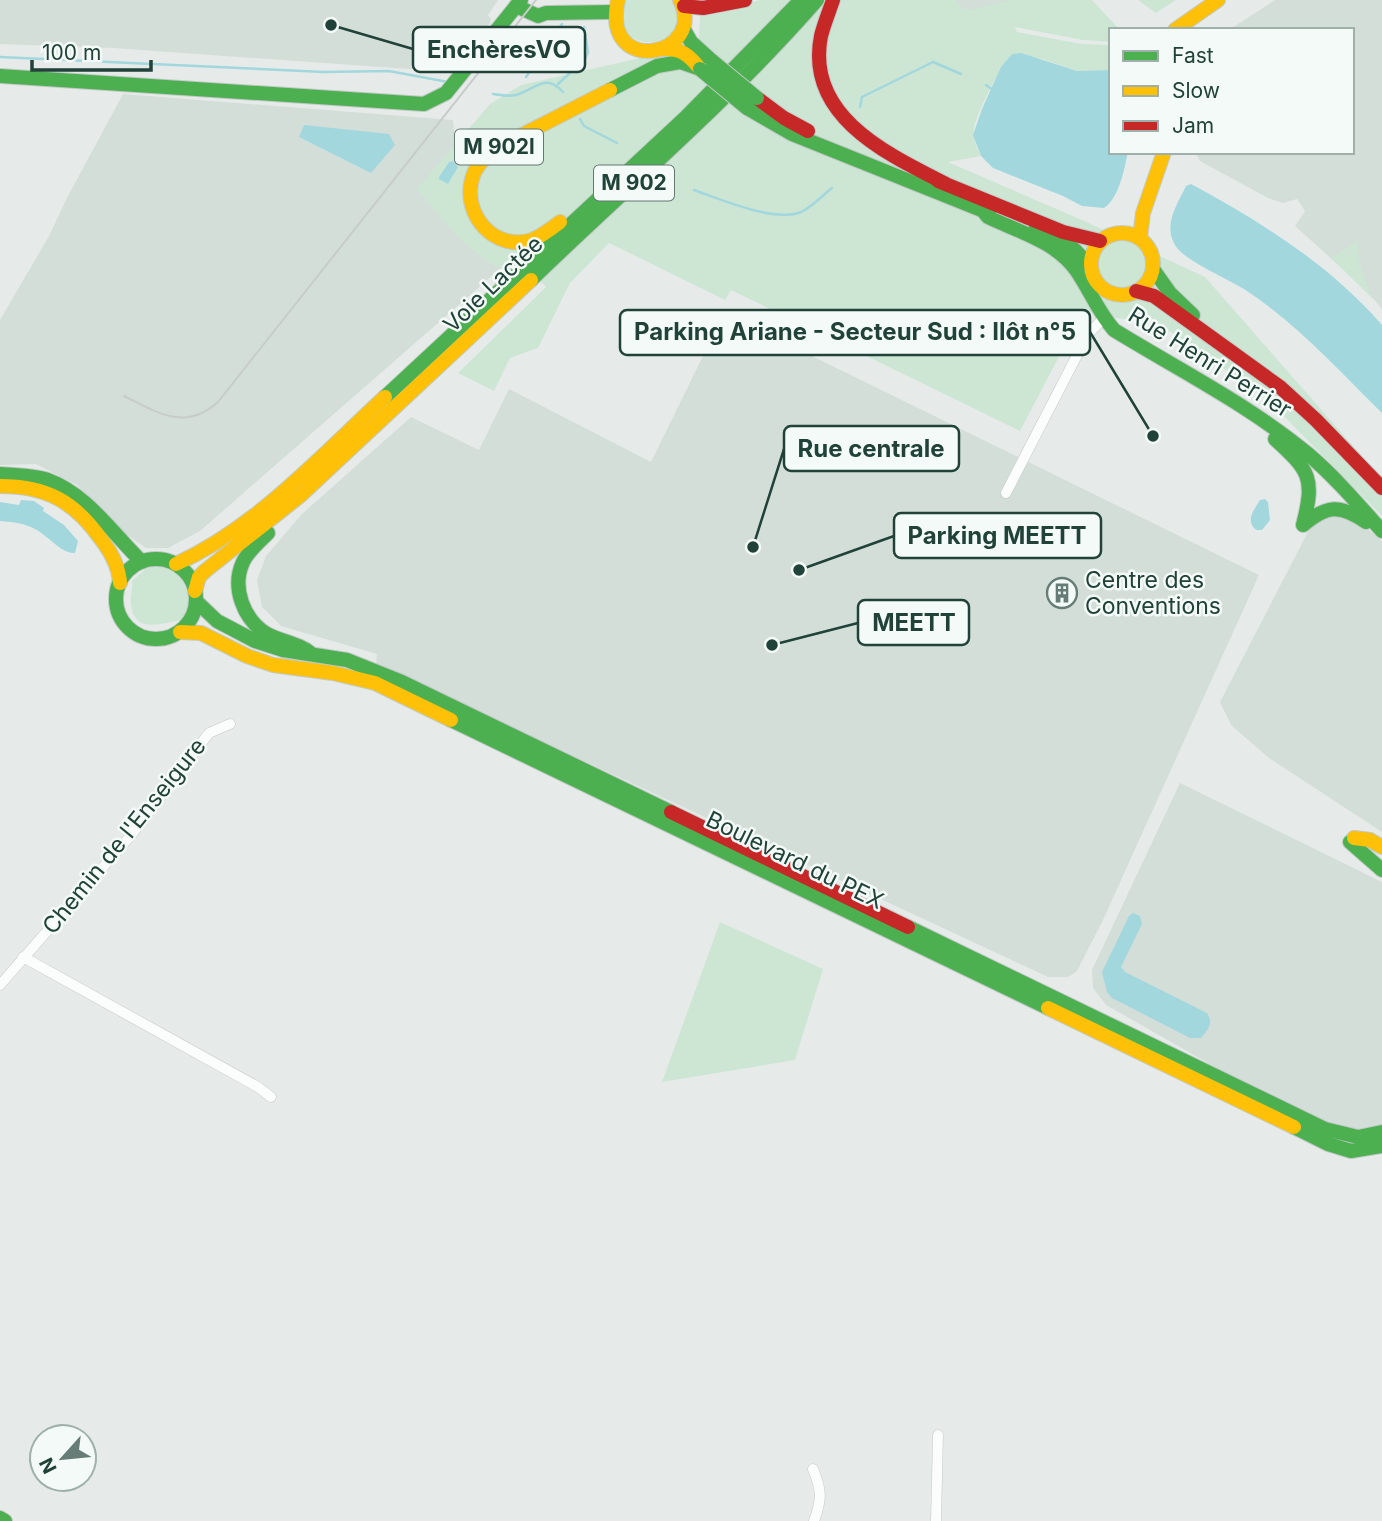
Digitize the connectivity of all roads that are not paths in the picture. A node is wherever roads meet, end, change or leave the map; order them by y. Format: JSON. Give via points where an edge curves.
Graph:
{"nodes":[{"id":1,"x":745,"y":0,"type":"edge"},
{"id":2,"x":801,"y":0,"type":"edge"},
{"id":3,"x":817,"y":0,"type":"edge"},
{"id":4,"x":834,"y":0,"type":"edge"},
{"id":5,"x":1218,"y":0,"type":"edge"},
{"id":6,"x":514,"y":3,"type":"edge"},
{"id":7,"x":682,"y":3,"type":"edge"},
{"id":8,"x":616,"y":6,"type":"edge"},
{"id":9,"x":683,"y":28,"type":"junction"},
{"id":10,"x":1178,"y":28,"type":"edge"},
{"id":11,"x":664,"y":49,"type":"junction"},
{"id":12,"x":706,"y":65,"type":"junction"},
{"id":13,"x":0,"y":76,"type":"edge"},
{"id":14,"x":752,"y":103,"type":"junction"},
{"id":15,"x":1163,"y":154,"type":"edge"},
{"id":16,"x":946,"y":184,"type":"junction"},
{"id":17,"x":592,"y":204,"type":"junction"},
{"id":18,"x":984,"y":211,"type":"junction"},
{"id":19,"x":1133,"y":235,"type":"junction"},
{"id":20,"x":1100,"y":241,"type":"junction"},
{"id":21,"x":1091,"y":267,"type":"junction"},
{"id":22,"x":1153,"y":269,"type":"junction"},
{"id":23,"x":1136,"y":291,"type":"junction"},
{"id":24,"x":1103,"y":319,"type":"junction"},
{"id":25,"x":1251,"y":366,"type":"junction"},
{"id":26,"x":1266,"y":426,"type":"junction"},
{"id":27,"x":345,"y":454,"type":"junction"},
{"id":28,"x":0,"y":474,"type":"edge"},
{"id":29,"x":0,"y":486,"type":"edge"},
{"id":30,"x":1382,"y":488,"type":"edge"},
{"id":31,"x":1006,"y":493,"type":"dead end"},
{"id":32,"x":1382,"y":533,"type":"edge"},
{"id":33,"x":142,"y":562,"type":"junction"},
{"id":34,"x":176,"y":564,"type":"junction"},
{"id":35,"x":120,"y":583,"type":"junction"},
{"id":36,"x":196,"y":596,"type":"junction"},
{"id":37,"x":180,"y":632,"type":"junction"},
{"id":38,"x":312,"y":654,"type":"junction"},
{"id":39,"x":230,"y":724,"type":"dead end"},
{"id":40,"x":1382,"y":847,"type":"edge"},
{"id":41,"x":1382,"y":870,"type":"edge"},
{"id":42,"x":23,"y":957,"type":"junction"},
{"id":43,"x":0,"y":985,"type":"edge"},
{"id":44,"x":271,"y":1097,"type":"dead end"},
{"id":45,"x":1382,"y":1132,"type":"edge"},
{"id":46,"x":1382,"y":1146,"type":"edge"},
{"id":47,"x":938,"y":1435,"type":"dead end"},
{"id":48,"x":813,"y":1469,"type":"dead end"},
{"id":49,"x":0,"y":1518,"type":"edge"},
{"id":50,"x":5,"y":1521,"type":"edge"},
{"id":51,"x":814,"y":1521,"type":"edge"},
{"id":52,"x":936,"y":1521,"type":"edge"}],
"edges":[{"from":1,"to":7,"type":"main road","via":[[703,8]]},
{"from":2,"to":17,"type":"main road","name":"Voie Lactée","number":"M 902","via":[[738,67]]},
{"from":3,"to":27,"type":"main road","name":"Voie Lactée","number":"M 902","via":[[702,121]]},
{"from":4,"to":16,"type":"main road","via":[[821,28],[818,61],[827,95],[866,140]]},
{"from":5,"to":10,"type":"main road"},
{"from":6,"to":8,"type":"main road","via":[[538,16]]},
{"from":6,"to":13,"type":"main road","via":[[446,93],[424,104]]},
{"from":7,"to":9,"type":"main road"},
{"from":8,"to":11,"type":"main road","via":[[616,31],[622,40],[642,52]]},
{"from":9,"to":11,"type":"main road"},
{"from":9,"to":12,"type":"main road"},
{"from":11,"to":12,"type":"main road","via":[[674,48]]},
{"from":12,"to":14,"type":"main road","bridge":true},
{"from":12,"to":17,"type":"main road","number":"M 902l","via":[[668,63],[630,79],[486,155],[469,184],[475,217],[488,231],[508,241],[527,241],[549,231],[584,203]]},
{"from":14,"to":16,"type":"main road","via":[[814,134]]},
{"from":14,"to":18,"type":"main road","via":[[792,134]]},
{"from":15,"to":19,"type":"main road"},
{"from":16,"to":20,"type":"main road","via":[[1063,232]]},
{"from":17,"to":34,"type":"main road","name":"Voie Lactée","number":"M 902","via":[[284,491],[199,555]]},
{"from":18,"to":21,"type":"main road","via":[[1055,238],[1086,258]]},
{"from":18,"to":24,"type":"main road","name":"Rue Henri Perrier","via":[[1068,260]]},
{"from":19,"to":20,"type":"main road"},
{"from":19,"to":22,"type":"main road","via":[[1148,247]]},
{"from":20,"to":21,"type":"main road"},
{"from":21,"to":23,"type":"main road","via":[[1108,292],[1127,295]]},
{"from":22,"to":23,"type":"main road"},
{"from":22,"to":25,"type":"main road","via":[[1178,301]]},
{"from":23,"to":25,"type":"main road","via":[[1154,296]]},
{"from":24,"to":26,"type":"main road","name":"Rue Henri Perrier"},
{"from":24,"to":31,"type":"street","via":[[1088,334]]},
{"from":25,"to":30,"type":"main road","via":[[1316,420]]},
{"from":26,"to":32,"type":"main road","name":"Rue Henri Perrier","via":[[1296,444]]},
{"from":26,"to":32,"type":"main road","via":[[1309,477],[1312,489],[1303,525],[1323,510],[1344,508]]},
{"from":27,"to":36,"type":"main road","name":"Voie Lactée","number":"M 902","via":[[205,571]]},
{"from":27,"to":38,"type":"main road","via":[[252,549],[239,582],[246,612],[259,628],[302,645]]},
{"from":28,"to":33,"type":"main road","via":[[16,473],[69,490],[88,503]]},
{"from":29,"to":35,"type":"main road","via":[[47,492],[76,508],[116,561]]},
{"from":33,"to":34,"type":"main road","via":[[153,559]]},
{"from":33,"to":35,"type":"main road"},
{"from":34,"to":36,"type":"main road","via":[[185,571]]},
{"from":35,"to":37,"type":"main road","via":[[118,612],[133,632],[156,639]]},
{"from":36,"to":37,"type":"main road","via":[[188,623]]},
{"from":36,"to":38,"type":"main road","name":"Boulevard du PEX","via":[[218,621],[255,641]]},
{"from":37,"to":46,"type":"main road","name":"Boulevard du PEX","via":[[201,633],[273,665],[376,683],[1328,1144],[1351,1151]]},
{"from":38,"to":45,"type":"main road","name":"Boulevard du PEX","via":[[347,660],[402,682],[1325,1129],[1358,1137]]},
{"from":39,"to":42,"type":"street","name":"Chemin de l'Enseigure","via":[[209,733],[132,834]]},
{"from":40,"to":41,"type":"main road","via":[[1370,840],[1352,840]]},
{"from":42,"to":43,"type":"street","name":"Chemin de l'Enseigure"},
{"from":42,"to":44,"type":"street","name":"Chemin de l'Enseigure"},
{"from":47,"to":52,"type":"street"},
{"from":48,"to":51,"type":"street","via":[[821,1489]]},
{"from":49,"to":50,"type":"main road"}]}
